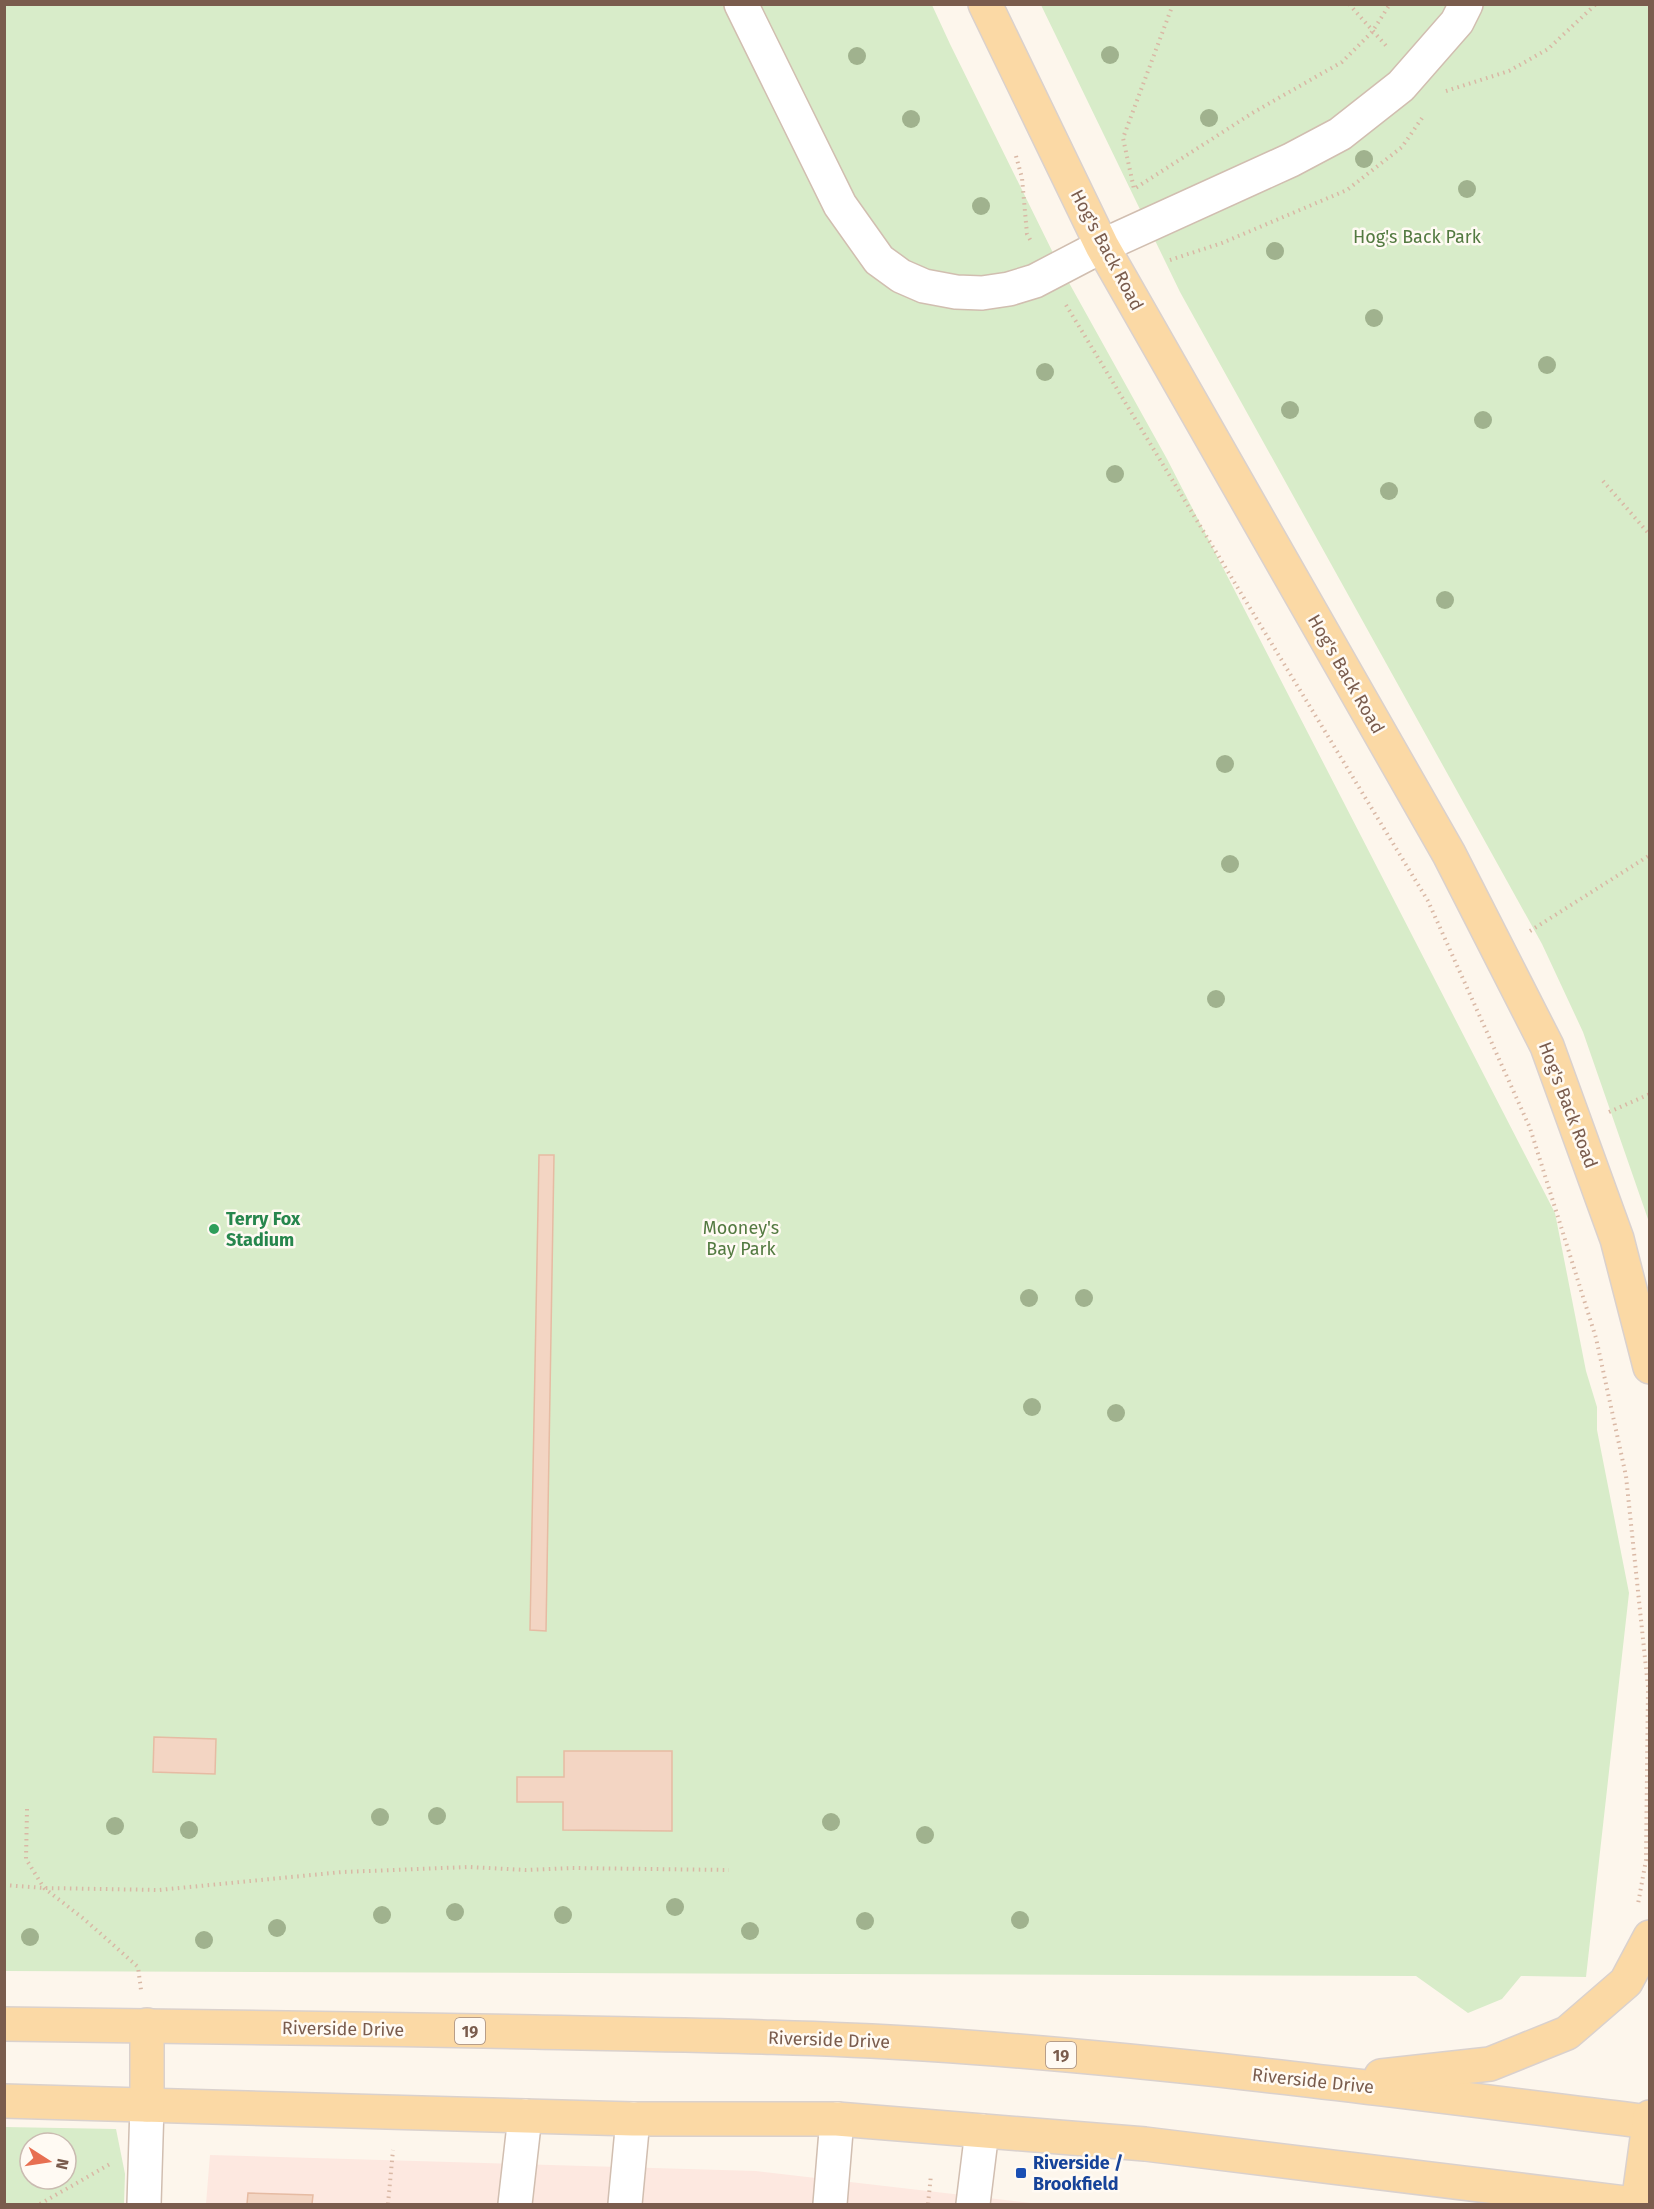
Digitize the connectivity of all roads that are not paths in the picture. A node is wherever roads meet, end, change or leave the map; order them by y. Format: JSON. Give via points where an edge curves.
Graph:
{"nodes":[{"id":1,"x":741,"y":4,"type":"edge"},
{"id":2,"x":985,"y":4,"type":"edge"},
{"id":3,"x":1466,"y":4,"type":"edge"},
{"id":4,"x":1102,"y":246,"type":"junction"},
{"id":5,"x":1650,"y":1367,"type":"edge"},
{"id":6,"x":1650,"y":1937,"type":"edge"},
{"id":7,"x":4,"y":2024,"type":"edge"},
{"id":8,"x":147,"y":2025,"type":"junction"},
{"id":9,"x":1328,"y":2082,"type":"junction"},
{"id":10,"x":4,"y":2101,"type":"edge"},
{"id":11,"x":147,"y":2105,"type":"junction"},
{"id":12,"x":525,"y":2116,"type":"junction"},
{"id":13,"x":1650,"y":2117,"type":"edge"},
{"id":14,"x":633,"y":2119,"type":"junction"},
{"id":15,"x":837,"y":2119,"type":"junction"},
{"id":16,"x":1649,"y":2122,"type":"edge"},
{"id":17,"x":982,"y":2131,"type":"junction"},
{"id":18,"x":1425,"y":2179,"type":"junction"},
{"id":19,"x":144,"y":2205,"type":"edge"},
{"id":20,"x":515,"y":2205,"type":"edge"},
{"id":21,"x":625,"y":2205,"type":"edge"},
{"id":22,"x":830,"y":2205,"type":"edge"},
{"id":23,"x":973,"y":2205,"type":"edge"},
{"id":24,"x":1465,"y":2205,"type":"edge"},
{"id":25,"x":1636,"y":2205,"type":"edge"}],
"edges":[{"from":1,"to":4,"type":"lane","via":[[840,205],[879,260],[901,276],[956,292],[1009,289],[1035,281]]},
{"from":2,"to":4,"type":"main road","name":"Hog's Back Road"},
{"from":3,"to":4,"type":"lane","via":[[1457,22],[1401,86],[1340,134]]},
{"from":4,"to":5,"type":"main road","name":"Hog's Back Road","via":[[1449,854],[1547,1046],[1617,1239]]},
{"from":6,"to":9,"type":"main road","via":[[1626,1982],[1567,2033],[1490,2064]]},
{"from":7,"to":8,"type":"main road","name":"Riverside Drive","number":"19"},
{"from":8,"to":9,"type":"main road","name":"Riverside Drive","number":"19","via":[[828,2039],[1033,2052]]},
{"from":8,"to":11,"type":"main road"},
{"from":9,"to":16,"type":"main road","name":"Riverside Drive","number":"19"},
{"from":10,"to":11,"type":"main road"},
{"from":11,"to":12,"type":"main road"},
{"from":11,"to":19,"type":"lane"},
{"from":12,"to":14,"type":"main road"},
{"from":12,"to":20,"type":"lane"},
{"from":13,"to":16,"type":"main road"},
{"from":14,"to":15,"type":"main road"},
{"from":14,"to":21,"type":"lane"},
{"from":15,"to":17,"type":"main road"},
{"from":15,"to":22,"type":"lane"},
{"from":16,"to":25,"type":"main road"},
{"from":17,"to":18,"type":"main road","via":[[1145,2144]]},
{"from":17,"to":23,"type":"lane"},
{"from":18,"to":24,"type":"main road"},
{"from":18,"to":25,"type":"main road"}]}
